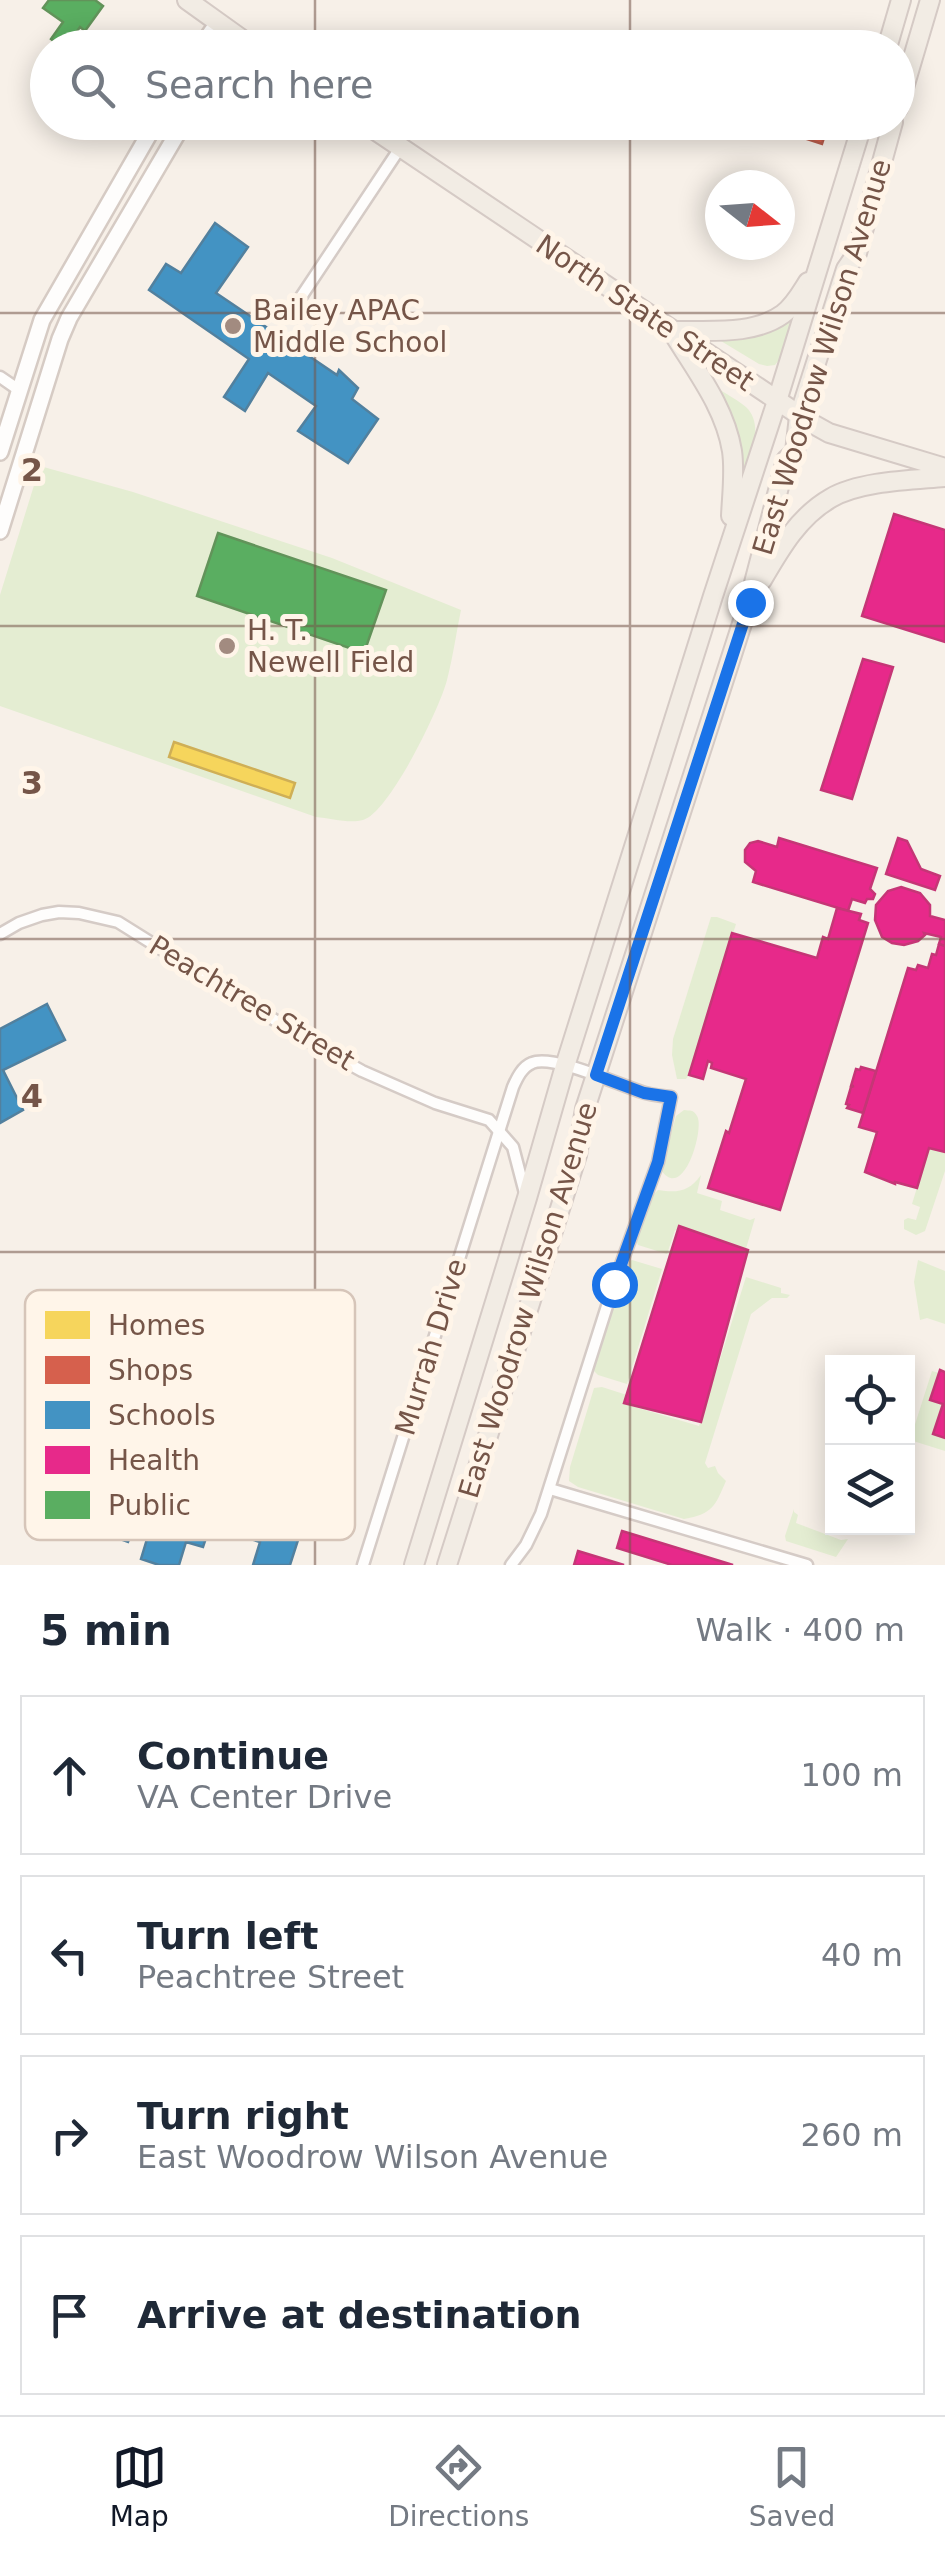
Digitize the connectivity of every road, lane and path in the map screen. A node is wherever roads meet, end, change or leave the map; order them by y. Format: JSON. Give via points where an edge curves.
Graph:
{"nodes":[{"id":1,"x":186,"y":0,"type":"edge"},
{"id":2,"x":902,"y":0,"type":"edge"},
{"id":3,"x":930,"y":0,"type":"edge"},
{"id":4,"x":221,"y":30,"type":"edge"},
{"id":5,"x":893,"y":30,"type":"edge"},
{"id":6,"x":915,"y":51,"type":"edge"},
{"id":7,"x":145,"y":140,"type":"edge"},
{"id":8,"x":174,"y":140,"type":"edge"},
{"id":9,"x":389,"y":140,"type":"edge"},
{"id":10,"x":857,"y":140,"type":"edge"},
{"id":11,"x":889,"y":140,"type":"edge"},
{"id":12,"x":400,"y":148,"type":"junction"},
{"id":13,"x":822,"y":256,"type":"junction"},
{"id":14,"x":297,"y":303,"type":"dead end"},
{"id":15,"x":672,"y":331,"type":"junction"},
{"id":16,"x":0,"y":377,"type":"edge"},
{"id":17,"x":19,"y":390,"type":"junction"},
{"id":18,"x":777,"y":401,"type":"junction"},
{"id":19,"x":800,"y":416,"type":"junction"},
{"id":20,"x":0,"y":452,"type":"edge"},
{"id":21,"x":945,"y":468,"type":"edge"},
{"id":22,"x":945,"y":477,"type":"edge"},
{"id":23,"x":0,"y":531,"type":"edge"},
{"id":24,"x":728,"y":549,"type":"junction"},
{"id":25,"x":750,"y":602,"type":"junction"},
{"id":26,"x":0,"y":934,"type":"edge"},
{"id":27,"x":565,"y":1066,"type":"junction"},
{"id":28,"x":596,"y":1075,"type":"junction"},
{"id":29,"x":500,"y":1130,"type":"junction"},
{"id":30,"x":527,"y":1198,"type":"junction"},
{"id":31,"x":550,"y":1489,"type":"junction"},
{"id":32,"x":363,"y":1565,"type":"edge"},
{"id":33,"x":414,"y":1565,"type":"edge"},
{"id":34,"x":447,"y":1565,"type":"edge"},
{"id":35,"x":511,"y":1565,"type":"edge"},
{"id":36,"x":807,"y":1565,"type":"edge"}],
"edges":[{"from":1,"to":4,"type":"main road"},
{"from":2,"to":5,"type":"main road"},
{"from":3,"to":6,"type":"main road"},
{"from":7,"to":17,"type":"street","via":[[49,305]]},
{"from":8,"to":23,"type":"street","via":[[65,329]]},
{"from":9,"to":12,"type":"main road","name":"North State Street"},
{"from":10,"to":13,"type":"main road","name":"East Woodrow Wilson Avenue"},
{"from":11,"to":19,"type":"main road","name":"East Woodrow Wilson Avenue"},
{"from":12,"to":14,"type":"street"},
{"from":12,"to":15,"type":"main road","name":"North State Street"},
{"from":13,"to":15,"type":"main road","via":[[784,314],[737,330]]},
{"from":13,"to":18,"type":"main road","name":"East Woodrow Wilson Avenue"},
{"from":15,"to":18,"type":"main road","name":"North State Street"},
{"from":15,"to":24,"type":"main road","via":[[711,394],[732,451]]},
{"from":16,"to":17,"type":"street"},
{"from":17,"to":20,"type":"street"},
{"from":18,"to":19,"type":"main road","name":"North State Street"},
{"from":18,"to":24,"type":"main road","name":"East Woodrow Wilson Avenue"},
{"from":19,"to":21,"type":"main road","name":"North State Street","via":[[829,432]]},
{"from":19,"to":25,"type":"main road","name":"East Woodrow Wilson Avenue"},
{"from":22,"to":25,"type":"main road","via":[[832,496],[795,529]]},
{"from":24,"to":27,"type":"main road","name":"East Woodrow Wilson Avenue"},
{"from":25,"to":28,"type":"main road","name":"East Woodrow Wilson Avenue"},
{"from":26,"to":29,"type":"street","name":"Peachtree Street","via":[[59,912],[118,922],[346,1062]]},
{"from":27,"to":28,"type":"street"},
{"from":27,"to":29,"type":"street","via":[[546,1060],[527,1066],[512,1087]]},
{"from":27,"to":30,"type":"main road","name":"East Woodrow Wilson Avenue"},
{"from":28,"to":31,"type":"street","via":[[671,1097],[658,1162]]},
{"from":28,"to":34,"type":"main road","name":"East Woodrow Wilson Avenue","via":[[577,1155]]},
{"from":29,"to":30,"type":"street"},
{"from":29,"to":32,"type":"street","name":"Murrah Drive"},
{"from":30,"to":33,"type":"main road","name":"East Woodrow Wilson Avenue"},
{"from":31,"to":35,"type":"street"},
{"from":31,"to":36,"type":"street"}]}
